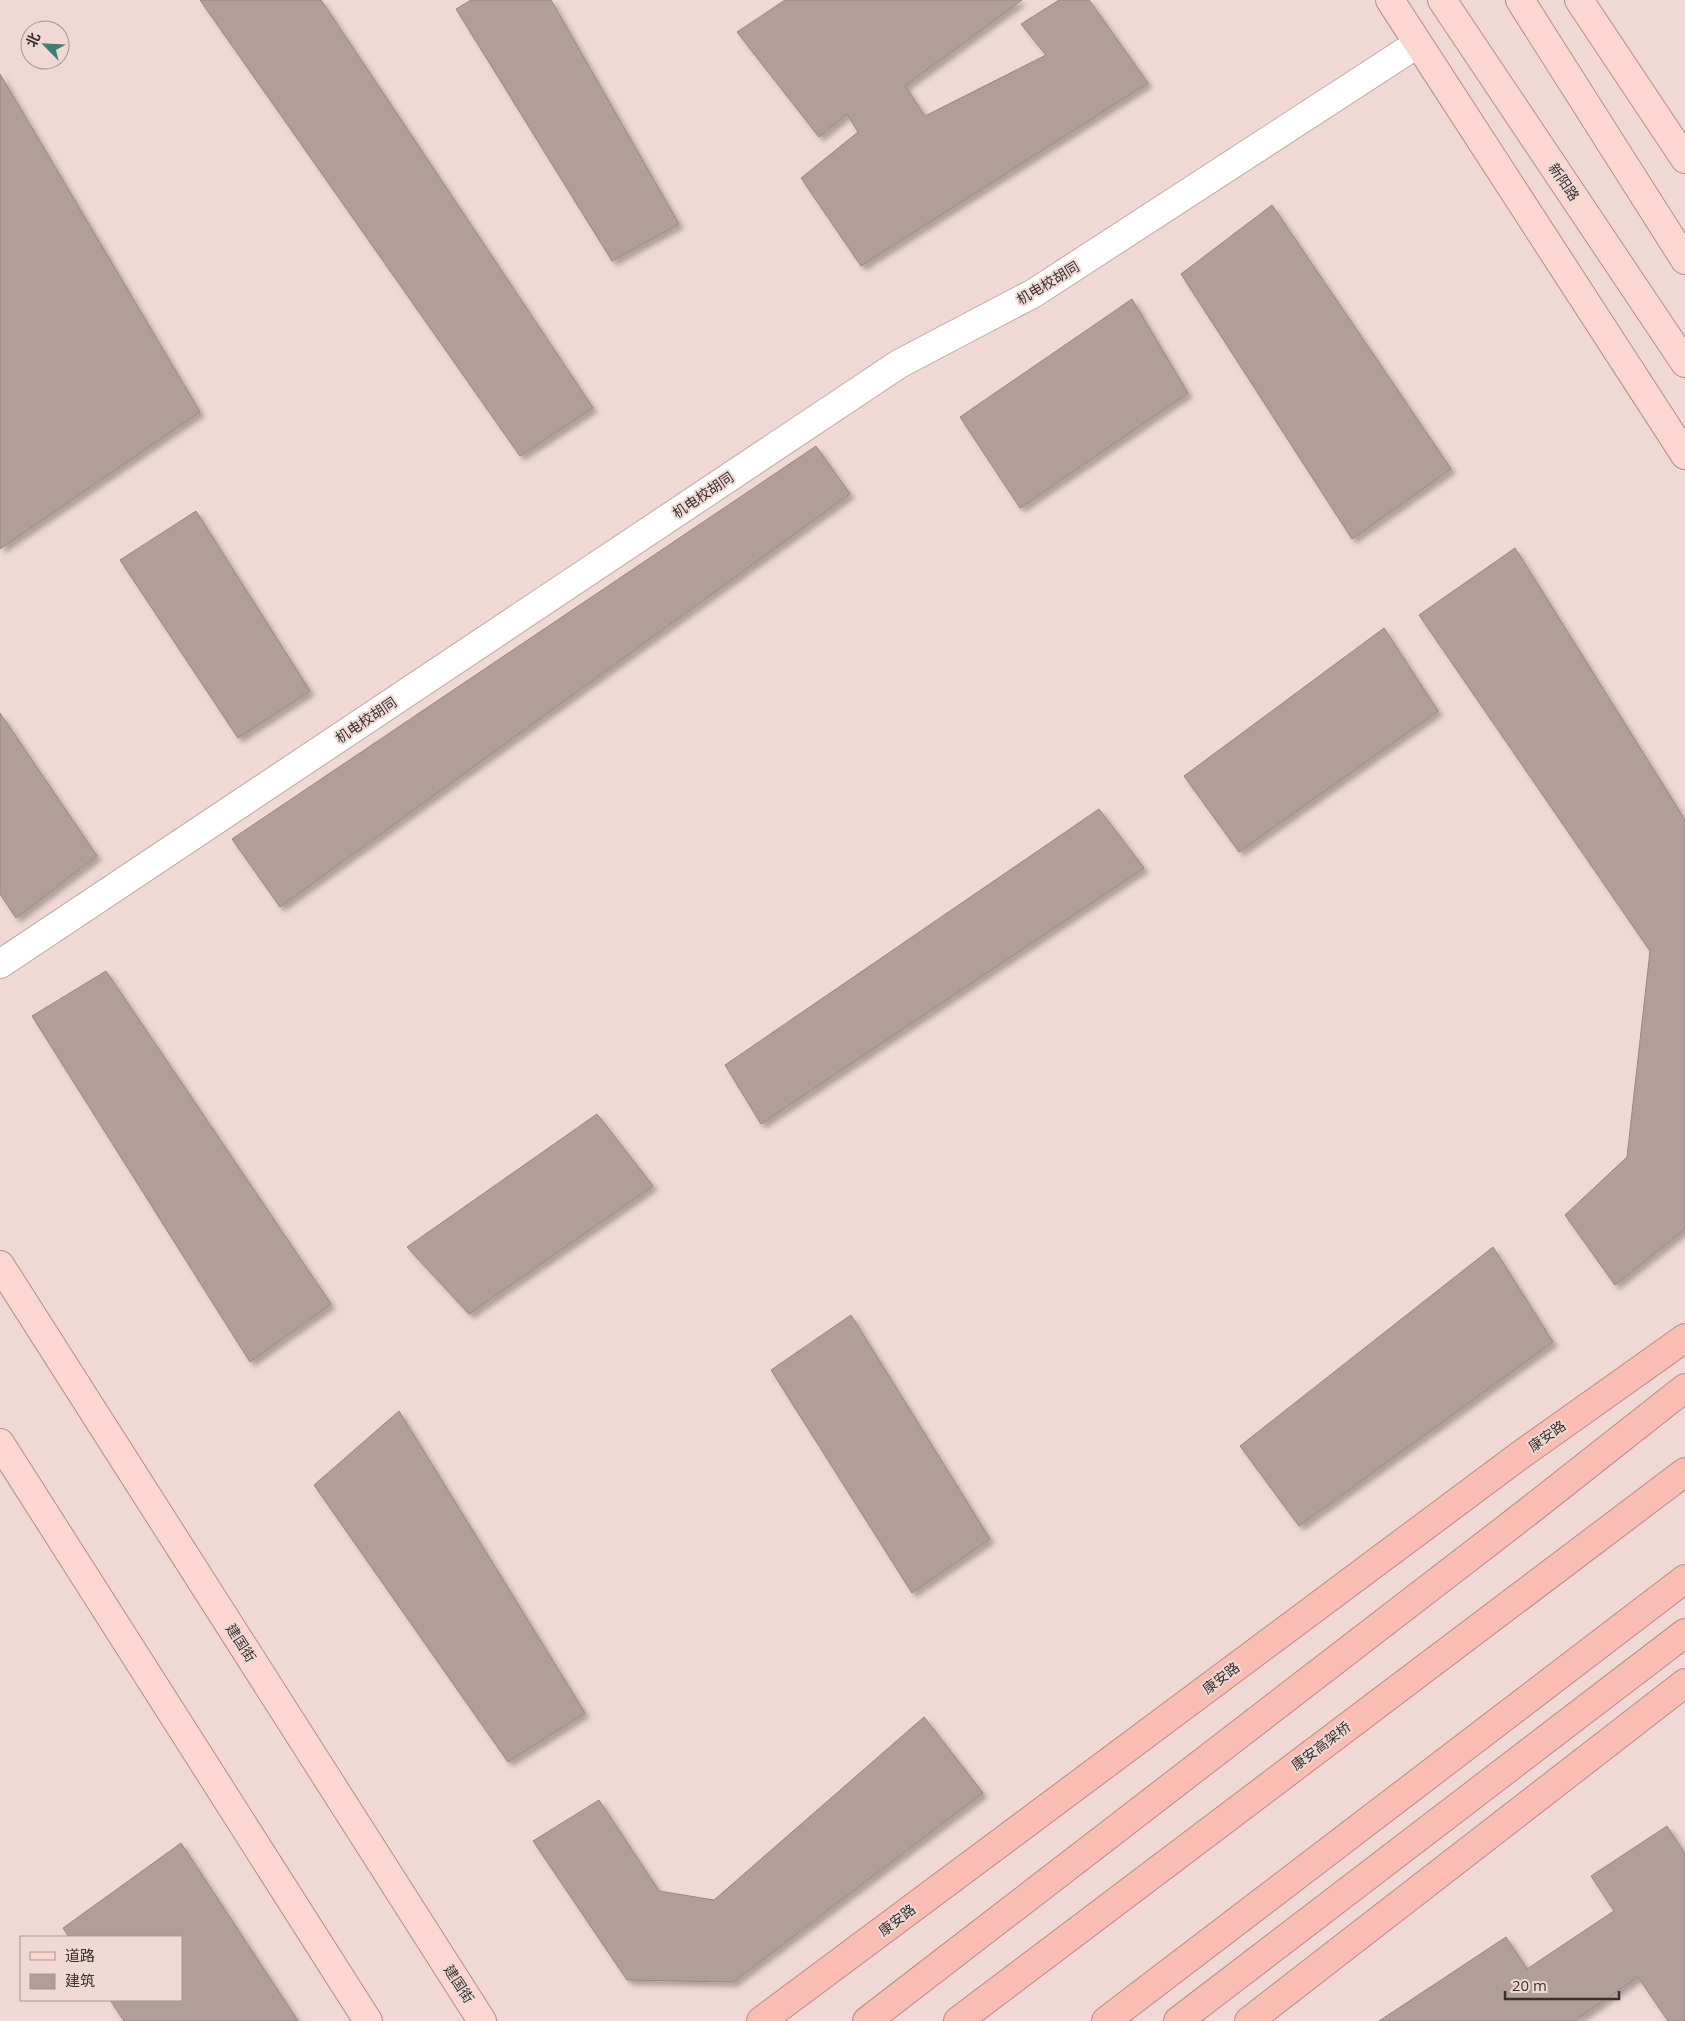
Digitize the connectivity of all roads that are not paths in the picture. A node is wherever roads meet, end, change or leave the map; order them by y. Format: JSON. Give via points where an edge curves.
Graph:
{"nodes":[{"id":1,"x":1390,"y":0,"type":"edge"},
{"id":2,"x":1442,"y":0,"type":"edge"},
{"id":3,"x":1520,"y":0,"type":"edge"},
{"id":4,"x":1579,"y":0,"type":"edge"},
{"id":5,"x":1417,"y":44,"type":"junction"},
{"id":6,"x":1685,"y":159,"type":"edge"},
{"id":7,"x":1685,"y":260,"type":"edge"},
{"id":8,"x":1685,"y":363,"type":"edge"},
{"id":9,"x":1685,"y":455,"type":"edge"},
{"id":10,"x":0,"y":964,"type":"edge"},
{"id":11,"x":0,"y":1265,"type":"edge"},
{"id":12,"x":1685,"y":1338,"type":"edge"},
{"id":13,"x":1685,"y":1388,"type":"edge"},
{"id":14,"x":0,"y":1443,"type":"edge"},
{"id":15,"x":1685,"y":1472,"type":"edge"},
{"id":16,"x":1685,"y":1579,"type":"edge"},
{"id":17,"x":1685,"y":1633,"type":"edge"},
{"id":18,"x":1685,"y":1683,"type":"edge"},
{"id":19,"x":368,"y":2021,"type":"edge"},
{"id":20,"x":482,"y":2021,"type":"edge"},
{"id":21,"x":761,"y":2021,"type":"edge"},
{"id":22,"x":868,"y":2021,"type":"edge"},
{"id":23,"x":958,"y":2021,"type":"edge"},
{"id":24,"x":1106,"y":2021,"type":"edge"},
{"id":25,"x":1178,"y":2021,"type":"edge"},
{"id":26,"x":1249,"y":2021,"type":"edge"}],
"edges":[{"from":1,"to":5,"type":"main road"},
{"from":2,"to":8,"type":"main road","name":"新阳路"},
{"from":3,"to":7,"type":"main road"},
{"from":4,"to":6,"type":"main road"},
{"from":5,"to":9,"type":"main road"},
{"from":5,"to":10,"type":"street","name":"机电校胡同","via":[[1034,293],[899,364]]},
{"from":11,"to":20,"type":"main road","name":"建国街"},
{"from":12,"to":21,"type":"highway","name":"康安路","via":[[1519,1456]]},
{"from":13,"to":22,"type":"highway"},
{"from":14,"to":19,"type":"main road"},
{"from":15,"to":23,"type":"highway","name":"康安高架桥"},
{"from":16,"to":24,"type":"highway"},
{"from":17,"to":25,"type":"highway"},
{"from":18,"to":26,"type":"highway"}]}
